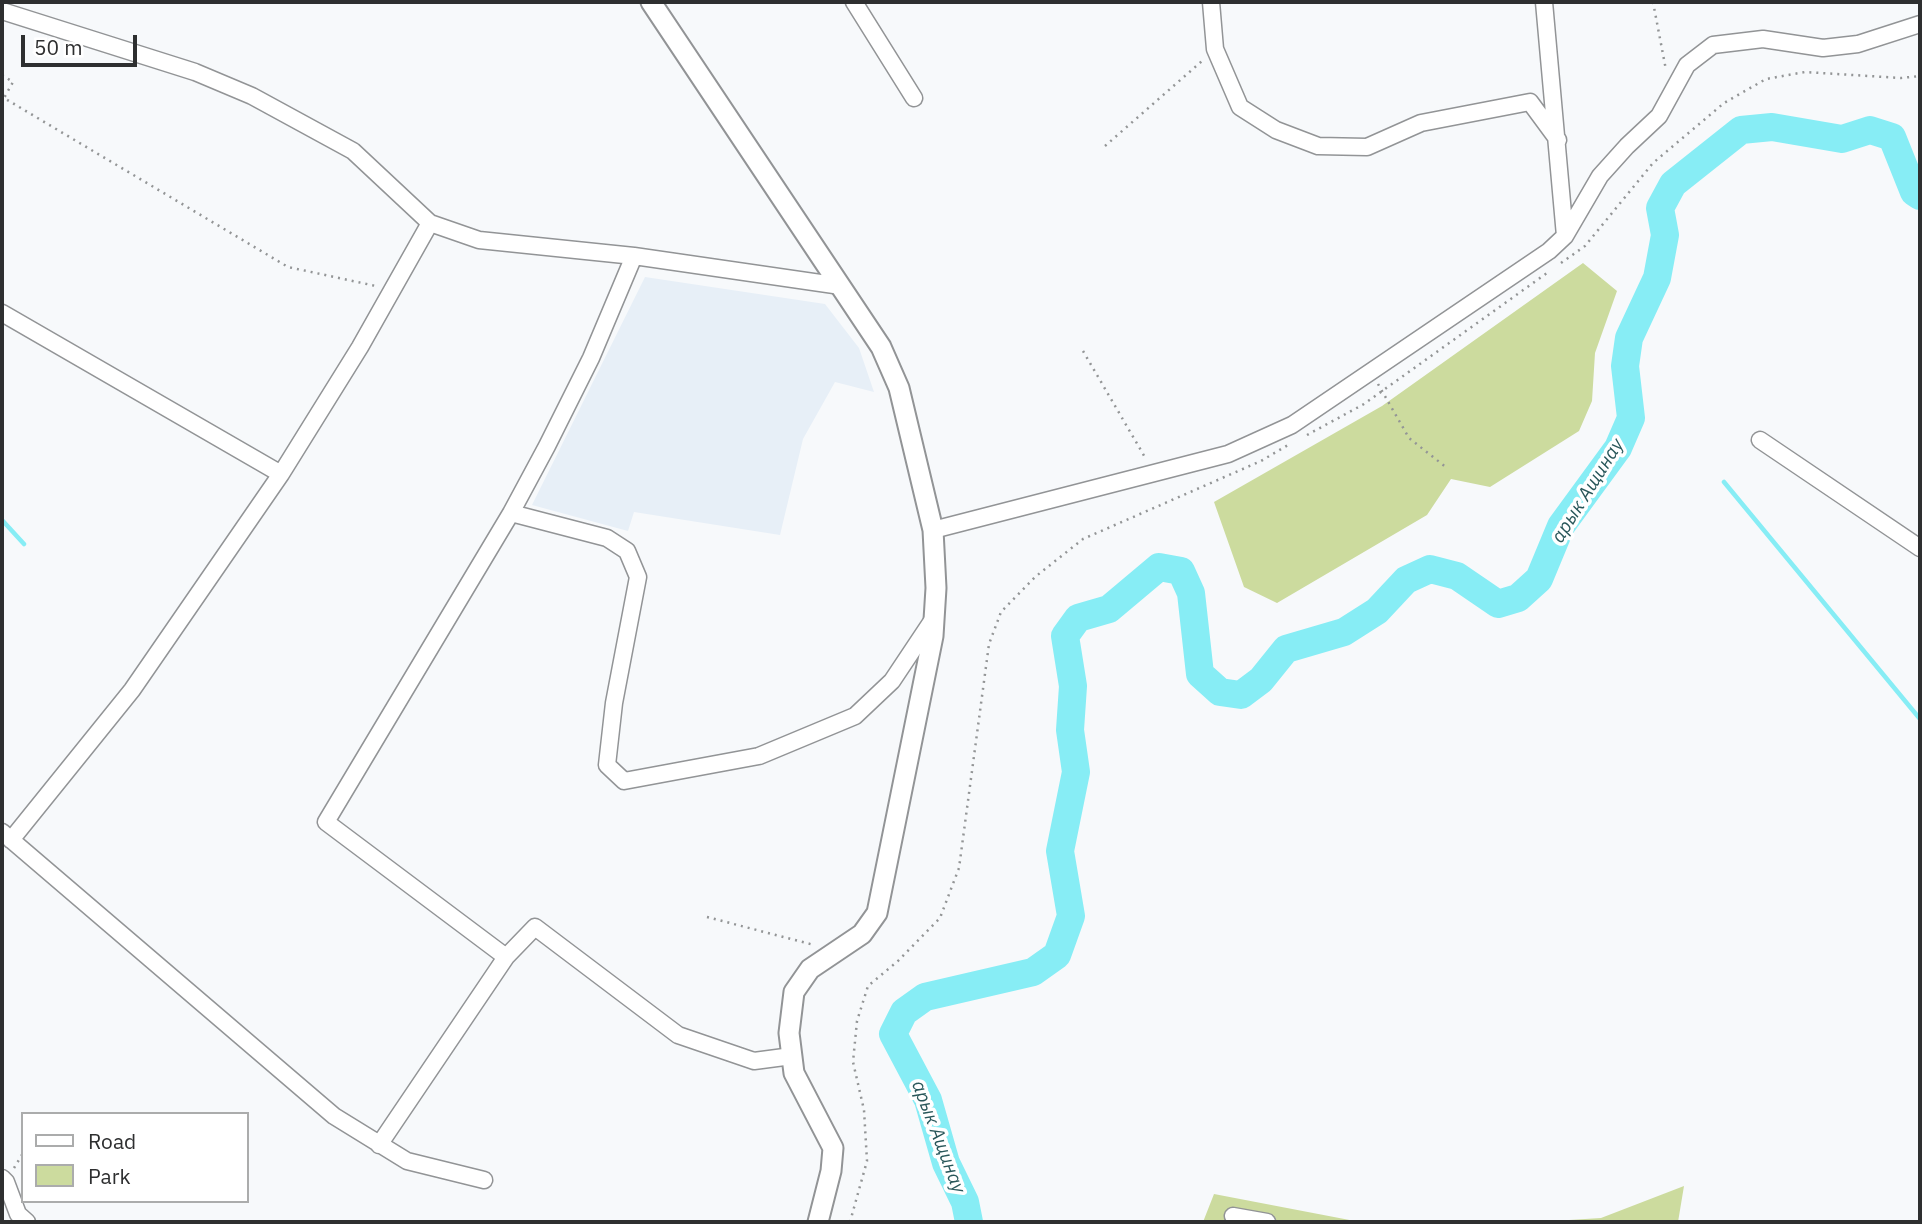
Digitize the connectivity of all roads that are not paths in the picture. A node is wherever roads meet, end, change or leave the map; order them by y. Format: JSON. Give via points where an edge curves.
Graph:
{"nodes":[{"id":1,"x":651,"y":2,"type":"edge"},
{"id":2,"x":854,"y":2,"type":"edge"},
{"id":3,"x":1211,"y":2,"type":"edge"},
{"id":4,"x":1544,"y":2,"type":"edge"},
{"id":5,"x":2,"y":10,"type":"edge"},
{"id":6,"x":1920,"y":24,"type":"edge"},
{"id":7,"x":914,"y":98,"type":"dead end"},
{"id":8,"x":1558,"y":139,"type":"junction"},
{"id":9,"x":430,"y":223,"type":"junction"},
{"id":10,"x":1565,"y":236,"type":"junction"},
{"id":11,"x":634,"y":257,"type":"junction"},
{"id":12,"x":841,"y":286,"type":"junction"},
{"id":13,"x":2,"y":313,"type":"edge"},
{"id":14,"x":1760,"y":440,"type":"dead end"},
{"id":15,"x":281,"y":474,"type":"junction"},
{"id":16,"x":511,"y":513,"type":"junction"},
{"id":17,"x":933,"y":530,"type":"junction"},
{"id":18,"x":1920,"y":548,"type":"edge"},
{"id":19,"x":934,"y":618,"type":"junction"},
{"id":20,"x":6,"y":836,"type":"edge"},
{"id":21,"x":506,"y":957,"type":"junction"},
{"id":22,"x":792,"y":1056,"type":"junction"},
{"id":23,"x":379,"y":1145,"type":"junction"},
{"id":24,"x":2,"y":1178,"type":"edge"},
{"id":25,"x":484,"y":1180,"type":"dead end"},
{"id":26,"x":1233,"y":1216,"type":"dead end"},
{"id":27,"x":27,"y":1222,"type":"edge"},
{"id":28,"x":818,"y":1222,"type":"edge"},
{"id":29,"x":1267,"y":1222,"type":"edge"}],
"edges":[{"from":1,"to":12,"type":"main road"},
{"from":2,"to":7,"type":"street"},
{"from":3,"to":8,"type":"street","via":[[1215,49],[1240,107],[1276,130],[1318,146],[1367,147],[1421,123],[1530,102]]},
{"from":4,"to":8,"type":"street"},
{"from":5,"to":9,"type":"street","via":[[195,72],[251,96],[353,151]]},
{"from":6,"to":10,"type":"street","via":[[1858,44],[1823,48],[1763,39],[1713,45],[1687,65],[1659,117],[1601,176]]},
{"from":8,"to":10,"type":"street"},
{"from":9,"to":11,"type":"street","via":[[479,240]]},
{"from":9,"to":15,"type":"street"},
{"from":10,"to":17,"type":"street","via":[[1292,425],[1228,454]]},
{"from":11,"to":12,"type":"street"},
{"from":11,"to":16,"type":"street","via":[[590,358]]},
{"from":12,"to":17,"type":"main road","via":[[881,346],[899,388]]},
{"from":13,"to":15,"type":"street"},
{"from":14,"to":18,"type":"street"},
{"from":15,"to":20,"type":"street","via":[[132,690]]},
{"from":16,"to":19,"type":"street","via":[[607,538],[627,551],[638,577],[607,765],[624,781],[759,756],[855,716],[892,681]]},
{"from":16,"to":21,"type":"street","via":[[326,822]]},
{"from":17,"to":19,"type":"main road"},
{"from":19,"to":22,"type":"main road","via":[[877,913],[862,934],[810,970],[794,992],[789,1033]]},
{"from":20,"to":23,"type":"street","via":[[334,1116]]},
{"from":21,"to":22,"type":"street","via":[[535,926],[678,1035],[754,1061]]},
{"from":21,"to":23,"type":"street"},
{"from":22,"to":28,"type":"main road","via":[[794,1073],[833,1148]]},
{"from":23,"to":25,"type":"street","via":[[407,1161]]},
{"from":24,"to":27,"type":"street","via":[[18,1214]]},
{"from":26,"to":29,"type":"street"}]}
